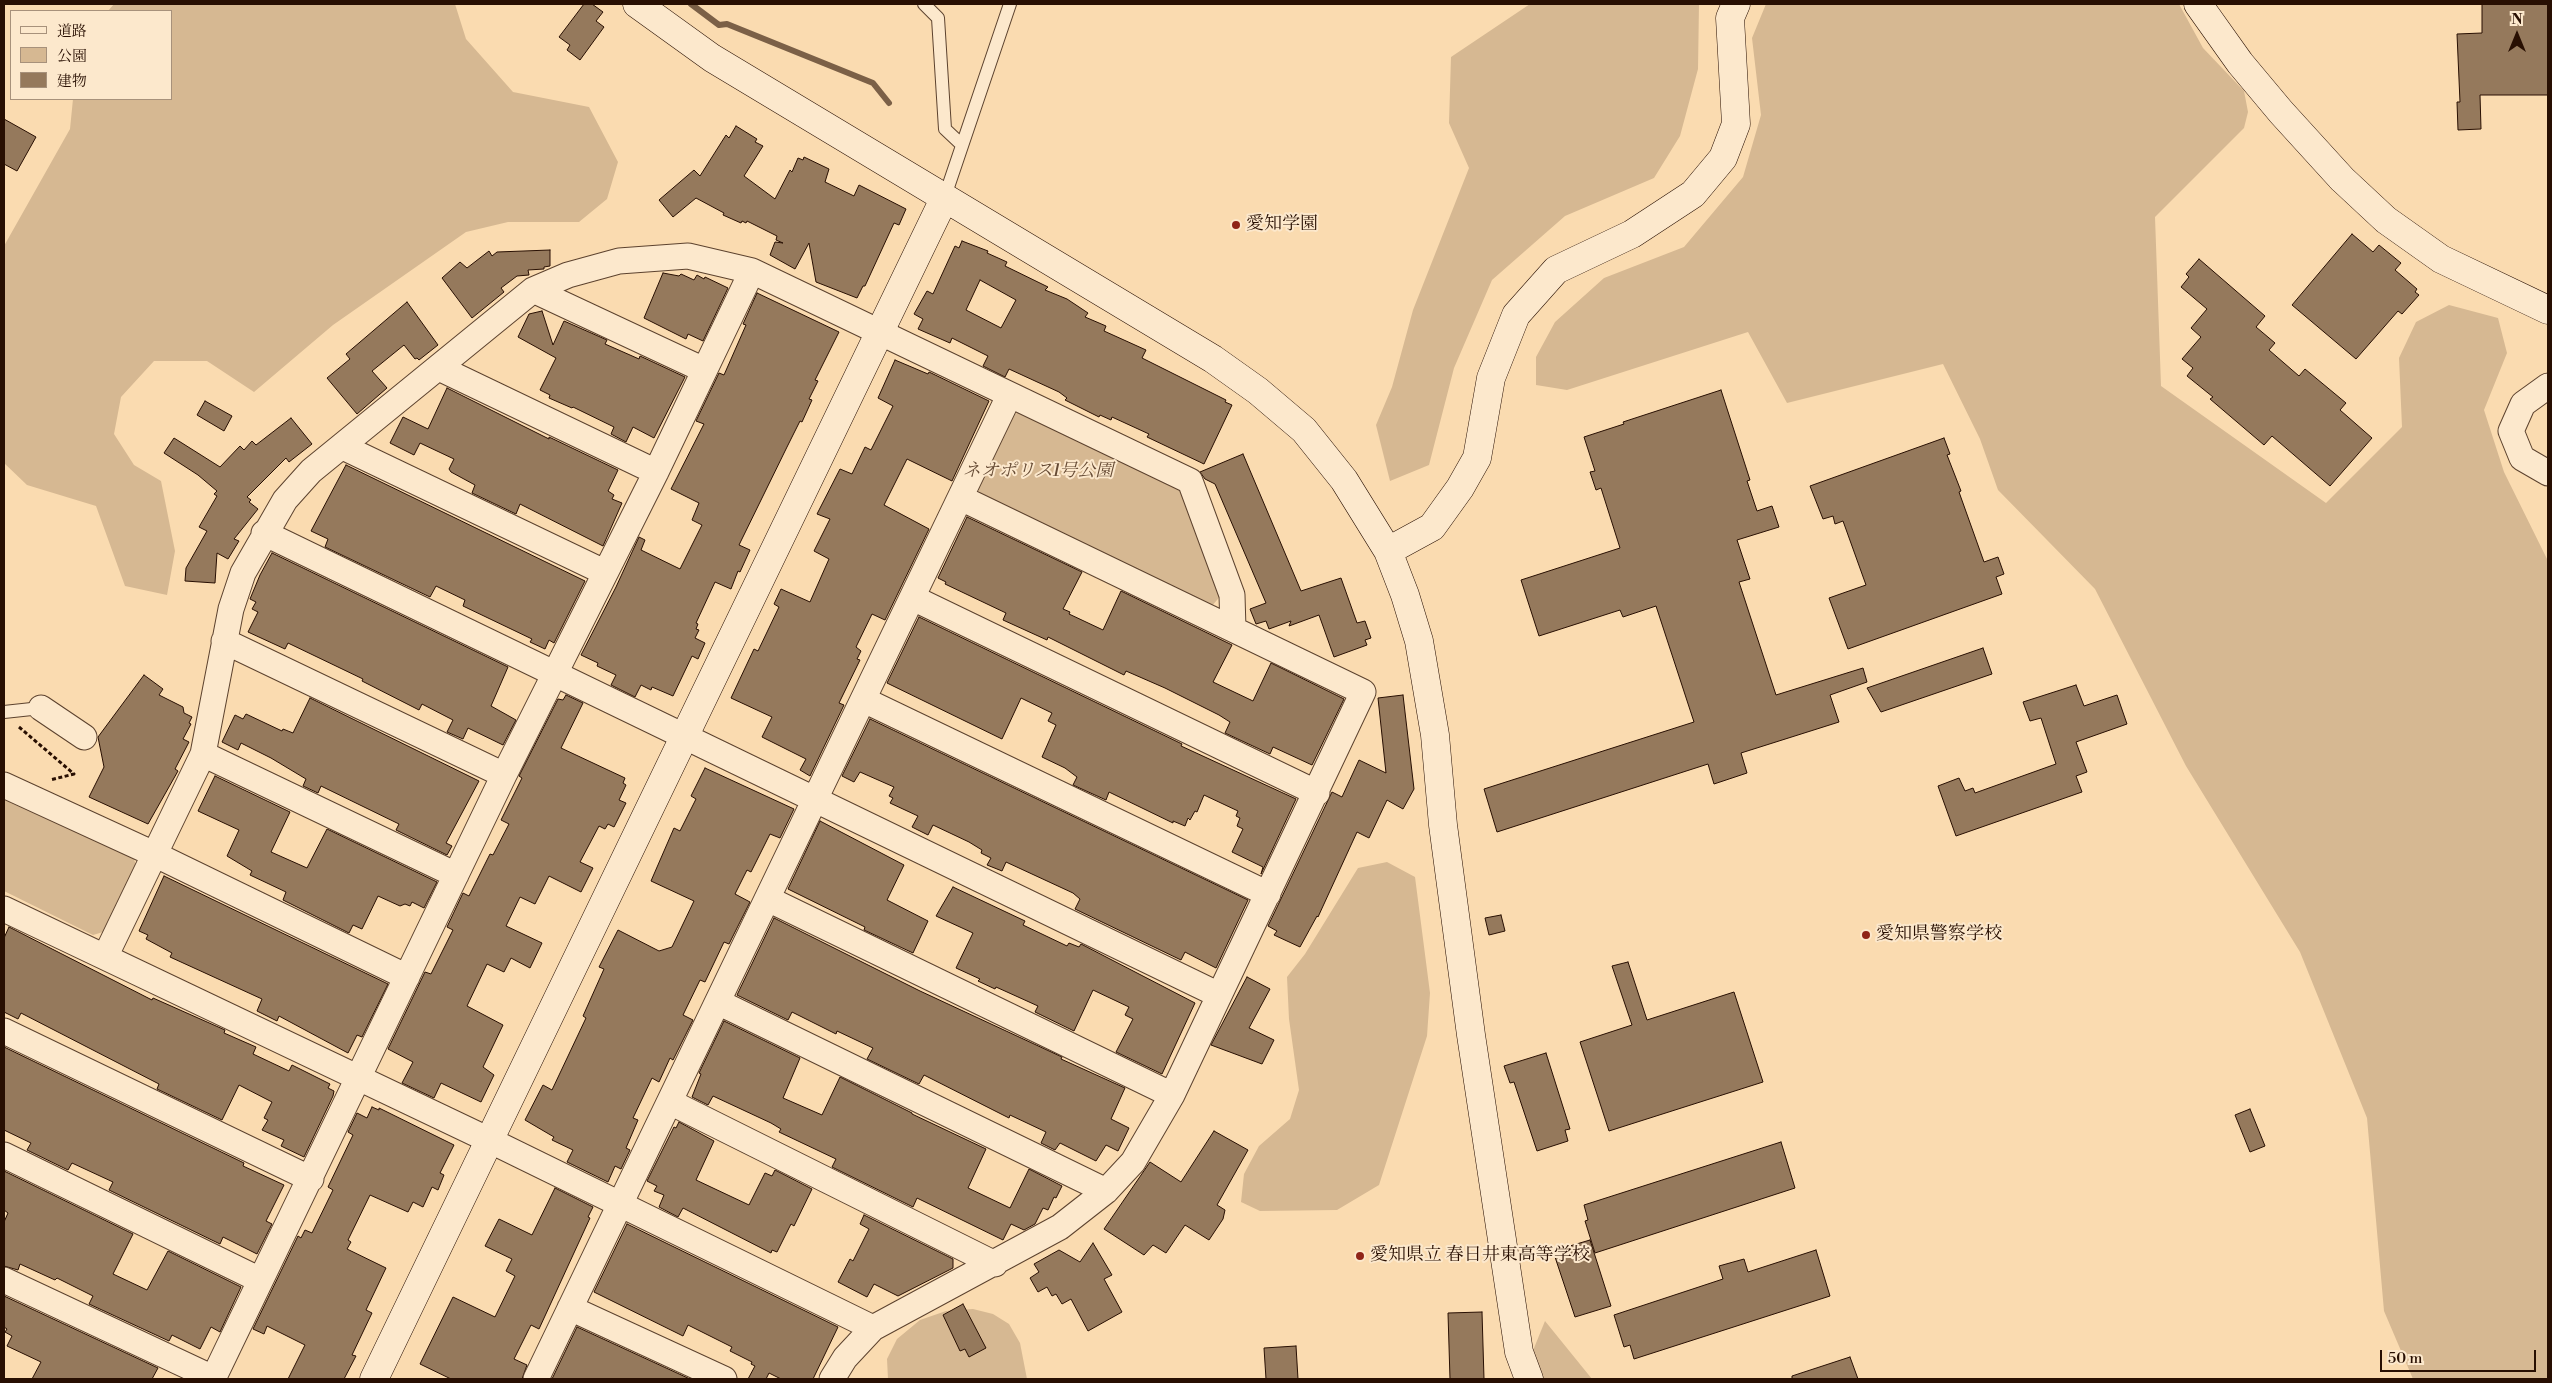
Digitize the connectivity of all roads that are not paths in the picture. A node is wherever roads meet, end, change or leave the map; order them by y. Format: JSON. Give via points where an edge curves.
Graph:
{"nodes":[{"id":1,"x":636,"y":4,"type":"edge"},
{"id":2,"x":924,"y":4,"type":"edge"},
{"id":3,"x":1010,"y":4,"type":"edge"},
{"id":4,"x":1736,"y":4,"type":"edge"},
{"id":5,"x":2198,"y":4,"type":"edge"},
{"id":6,"x":962,"y":144,"type":"junction"},
{"id":7,"x":944,"y":199,"type":"junction"},
{"id":8,"x":752,"y":271,"type":"junction"},
{"id":9,"x":532,"y":290,"type":"junction"},
{"id":10,"x":2548,"y":310,"type":"edge"},
{"id":11,"x":880,"y":333,"type":"junction"},
{"id":12,"x":439,"y":368,"type":"junction"},
{"id":13,"x":704,"y":370,"type":"junction"},
{"id":14,"x":2548,"y":386,"type":"edge"},
{"id":15,"x":1009,"y":396,"type":"junction"},
{"id":16,"x":343,"y":447,"type":"junction"},
{"id":17,"x":656,"y":472,"type":"junction"},
{"id":18,"x":2548,"y":473,"type":"edge"},
{"id":19,"x":961,"y":498,"type":"junction"},
{"id":20,"x":264,"y":533,"type":"junction"},
{"id":21,"x":1388,"y":551,"type":"junction"},
{"id":22,"x":604,"y":572,"type":"junction"},
{"id":23,"x":913,"y":598,"type":"junction"},
{"id":24,"x":1233,"y":629,"type":"junction"},
{"id":25,"x":224,"y":642,"type":"junction"},
{"id":26,"x":555,"y":672,"type":"junction"},
{"id":27,"x":864,"y":700,"type":"junction"},
{"id":28,"x":41,"y":708,"type":"joint"},
{"id":29,"x":4,"y":712,"type":"edge"},
{"id":30,"x":84,"y":736,"type":"dead end"},
{"id":31,"x":685,"y":737,"type":"junction"},
{"id":32,"x":203,"y":754,"type":"junction"},
{"id":33,"x":504,"y":775,"type":"junction"},
{"id":34,"x":4,"y":785,"type":"edge"},
{"id":35,"x":1317,"y":792,"type":"junction"},
{"id":36,"x":816,"y":800,"type":"junction"},
{"id":37,"x":154,"y":854,"type":"junction"},
{"id":38,"x":456,"y":875,"type":"junction"},
{"id":39,"x":1268,"y":894,"type":"junction"},
{"id":40,"x":768,"y":899,"type":"junction"},
{"id":41,"x":4,"y":909,"type":"edge"},
{"id":42,"x":105,"y":957,"type":"junction"},
{"id":43,"x":407,"y":977,"type":"junction"},
{"id":44,"x":1219,"y":995,"type":"junction"},
{"id":45,"x":718,"y":1002,"type":"junction"},
{"id":46,"x":4,"y":1031,"type":"edge"},
{"id":47,"x":358,"y":1079,"type":"junction"},
{"id":48,"x":1172,"y":1096,"type":"junction"},
{"id":49,"x":670,"y":1102,"type":"junction"},
{"id":50,"x":489,"y":1140,"type":"junction"},
{"id":51,"x":4,"y":1155,"type":"edge"},
{"id":52,"x":311,"y":1179,"type":"junction"},
{"id":53,"x":1106,"y":1191,"type":"junction"},
{"id":54,"x":620,"y":1204,"type":"junction"},
{"id":55,"x":995,"y":1264,"type":"junction"},
{"id":56,"x":4,"y":1280,"type":"edge"},
{"id":57,"x":260,"y":1280,"type":"junction"},
{"id":58,"x":570,"y":1308,"type":"junction"},
{"id":59,"x":873,"y":1328,"type":"junction"},
{"id":60,"x":213,"y":1379,"type":"edge"},
{"id":61,"x":374,"y":1379,"type":"edge"},
{"id":62,"x":536,"y":1379,"type":"edge"},
{"id":63,"x":724,"y":1379,"type":"edge"},
{"id":64,"x":832,"y":1379,"type":"edge"},
{"id":65,"x":1529,"y":1379,"type":"edge"}],
"edges":[{"from":1,"to":7,"type":"street","via":[[712,58]]},
{"from":2,"to":6,"type":"lane","via":[[938,18],[945,129]]},
{"from":3,"to":6,"type":"lane"},
{"from":4,"to":21,"type":"street","via":[[1730,18],[1736,124],[1723,158],[1693,194],[1632,234],[1556,270],[1516,315],[1491,378],[1476,458],[1460,488],[1432,527]]},
{"from":5,"to":10,"type":"street","via":[[2240,63],[2281,112],[2342,179],[2386,220],[2441,259]]},
{"from":6,"to":7,"type":"lane"},
{"from":7,"to":11,"type":"street"},
{"from":7,"to":21,"type":"street","via":[[1213,359],[1258,392],[1304,430],[1338,472]]},
{"from":8,"to":9,"type":"street","via":[[688,256],[619,261],[568,275]]},
{"from":8,"to":11,"type":"street"},
{"from":8,"to":13,"type":"street"},
{"from":9,"to":12,"type":"street"},
{"from":9,"to":13,"type":"street"},
{"from":11,"to":15,"type":"street"},
{"from":11,"to":31,"type":"street"},
{"from":12,"to":16,"type":"street"},
{"from":12,"to":17,"type":"street"},
{"from":13,"to":17,"type":"street"},
{"from":14,"to":18,"type":"street","via":[[2523,404],[2511,431],[2522,458]]},
{"from":15,"to":19,"type":"street"},
{"from":15,"to":24,"type":"street","via":[[1190,481],[1232,595]]},
{"from":16,"to":20,"type":"street","via":[[311,471],[285,500]]},
{"from":16,"to":22,"type":"street"},
{"from":17,"to":22,"type":"street"},
{"from":19,"to":23,"type":"street"},
{"from":19,"to":24,"type":"street"},
{"from":20,"to":25,"type":"street","via":[[243,573]]},
{"from":20,"to":26,"type":"street"},
{"from":21,"to":65,"type":"street","via":[[1421,650],[1435,736],[1443,825],[1471,1035],[1519,1352]]},
{"from":22,"to":26,"type":"street"},
{"from":23,"to":27,"type":"street"},
{"from":23,"to":35,"type":"street"},
{"from":24,"to":35,"type":"street","via":[[1363,692]]},
{"from":25,"to":32,"type":"street"},
{"from":25,"to":33,"type":"street"},
{"from":26,"to":31,"type":"street"},
{"from":26,"to":33,"type":"street"},
{"from":27,"to":36,"type":"street"},
{"from":27,"to":39,"type":"street"},
{"from":28,"to":29,"type":"lane"},
{"from":28,"to":30,"type":"street"},
{"from":31,"to":36,"type":"street"},
{"from":31,"to":50,"type":"street"},
{"from":32,"to":37,"type":"street"},
{"from":32,"to":38,"type":"street"},
{"from":33,"to":38,"type":"street"},
{"from":34,"to":37,"type":"street"},
{"from":35,"to":39,"type":"street"},
{"from":36,"to":40,"type":"street"},
{"from":36,"to":44,"type":"street"},
{"from":37,"to":42,"type":"street"},
{"from":37,"to":43,"type":"street"},
{"from":38,"to":43,"type":"street"},
{"from":39,"to":44,"type":"street"},
{"from":40,"to":45,"type":"street"},
{"from":40,"to":48,"type":"street"},
{"from":41,"to":42,"type":"street"},
{"from":42,"to":47,"type":"street"},
{"from":43,"to":47,"type":"street"},
{"from":44,"to":48,"type":"street"},
{"from":45,"to":49,"type":"street"},
{"from":45,"to":53,"type":"street"},
{"from":46,"to":52,"type":"street"},
{"from":47,"to":50,"type":"street"},
{"from":47,"to":52,"type":"street"},
{"from":48,"to":53,"type":"street","via":[[1133,1162]]},
{"from":49,"to":54,"type":"street"},
{"from":49,"to":55,"type":"street"},
{"from":50,"to":54,"type":"street"},
{"from":50,"to":61,"type":"street"},
{"from":51,"to":57,"type":"street"},
{"from":52,"to":57,"type":"street"},
{"from":53,"to":55,"type":"street","via":[[1060,1227]]},
{"from":54,"to":58,"type":"street"},
{"from":54,"to":59,"type":"street"},
{"from":55,"to":59,"type":"street"},
{"from":56,"to":60,"type":"street"},
{"from":57,"to":60,"type":"street"},
{"from":58,"to":62,"type":"street"},
{"from":58,"to":63,"type":"street"},
{"from":59,"to":64,"type":"street","via":[[845,1358]]}]}
